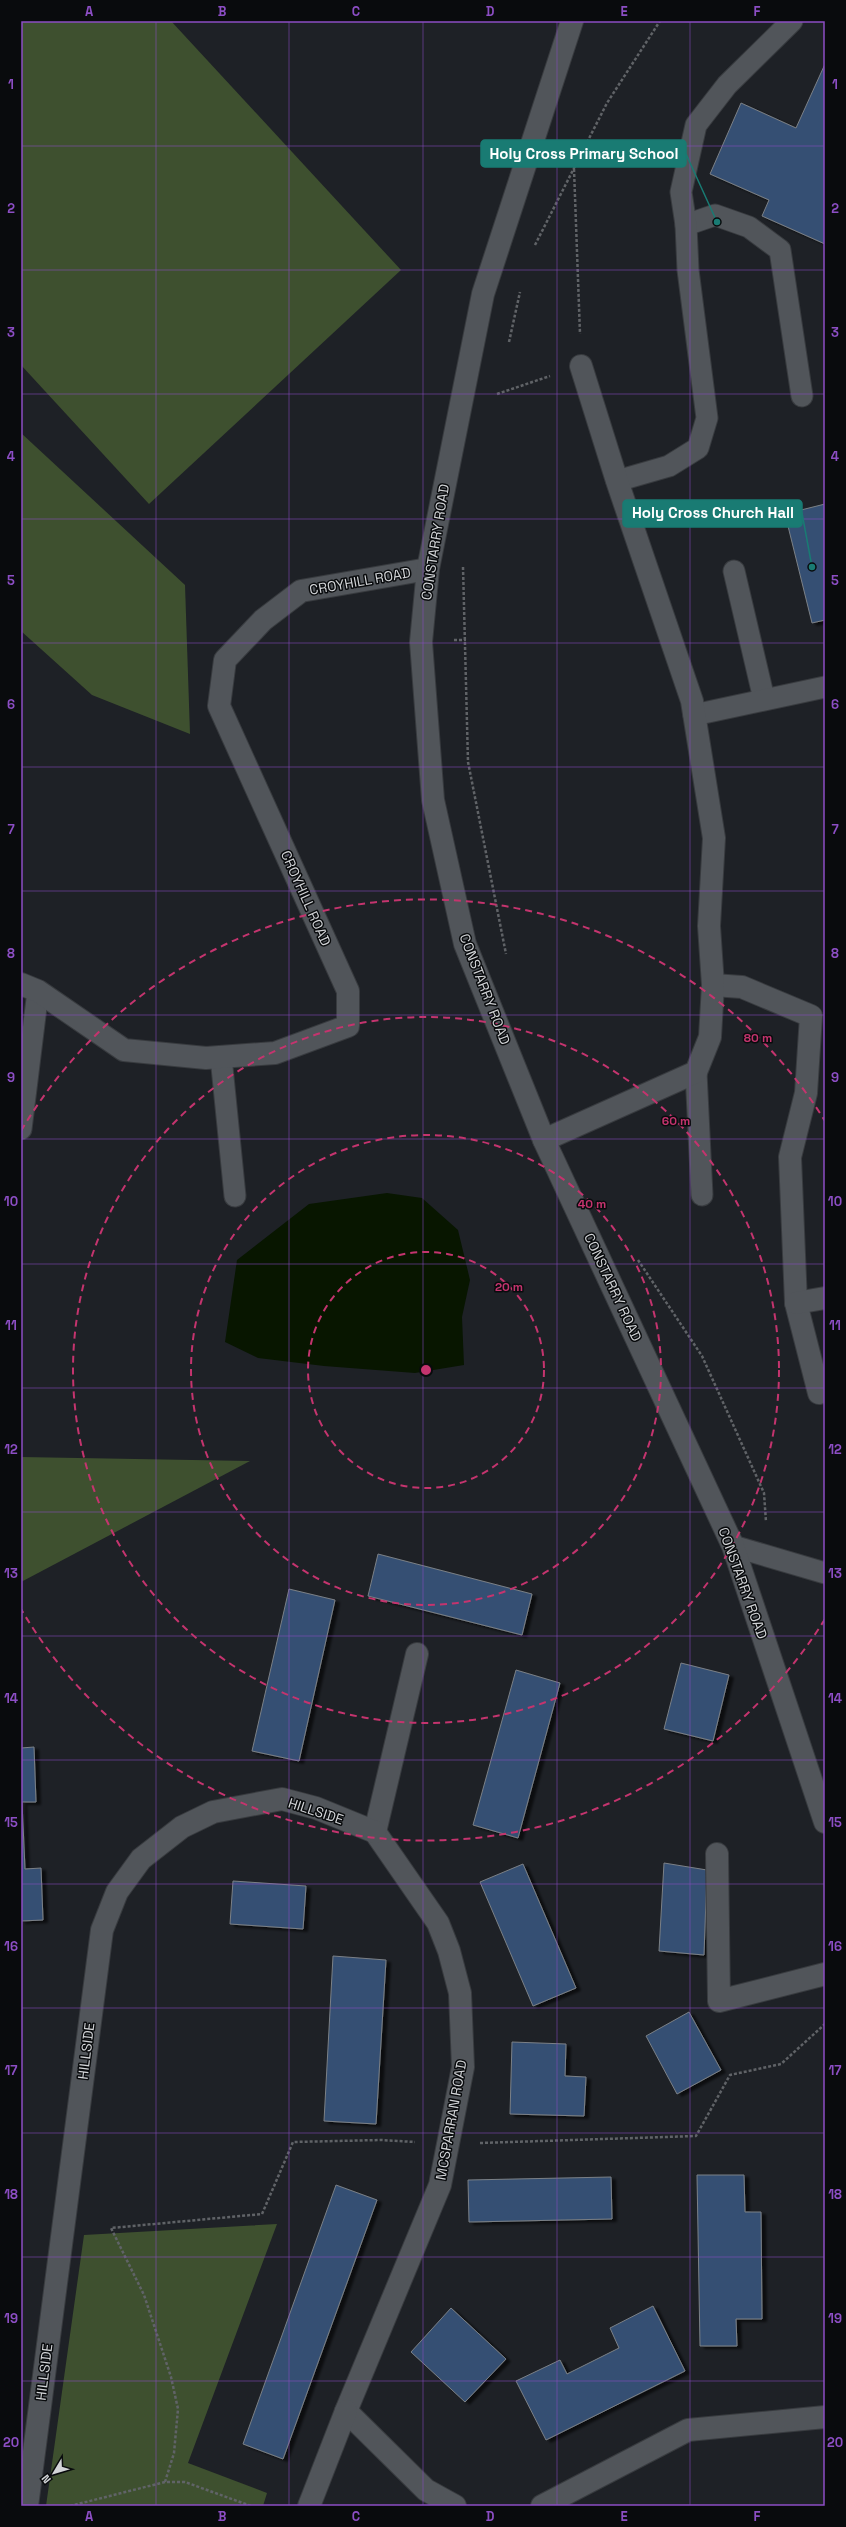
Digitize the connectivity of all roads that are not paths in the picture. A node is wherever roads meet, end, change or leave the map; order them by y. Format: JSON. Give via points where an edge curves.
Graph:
{"nodes":[{"id":1,"x":572,"y":21,"type":"edge"},
{"id":2,"x":792,"y":21,"type":"edge"},
{"id":3,"x":686,"y":225,"type":"junction"},
{"id":4,"x":582,"y":366,"type":"road end"},
{"id":5,"x":802,"y":396,"type":"dead end"},
{"id":6,"x":617,"y":481,"type":"junction"},
{"id":7,"x":428,"y":569,"type":"junction"},
{"id":8,"x":734,"y":571,"type":"dead end"},
{"id":9,"x":825,"y":687,"type":"edge"},
{"id":10,"x":764,"y":699,"type":"junction"},
{"id":11,"x":694,"y":715,"type":"junction"},
{"id":12,"x":713,"y":985,"type":"junction"},
{"id":13,"x":29,"y":988,"type":"edge"},
{"id":14,"x":221,"y":1057,"type":"junction"},
{"id":15,"x":696,"y":1072,"type":"junction"},
{"id":16,"x":21,"y":1129,"type":"edge"},
{"id":17,"x":544,"y":1140,"type":"junction"},
{"id":18,"x":702,"y":1195,"type":"dead end"},
{"id":19,"x":235,"y":1196,"type":"dead end"},
{"id":20,"x":825,"y":1298,"type":"edge"},
{"id":21,"x":796,"y":1303,"type":"junction"},
{"id":22,"x":819,"y":1393,"type":"dead end"},
{"id":23,"x":733,"y":1546,"type":"junction"},
{"id":24,"x":825,"y":1573,"type":"edge"},
{"id":25,"x":417,"y":1654,"type":"dead end"},
{"id":26,"x":825,"y":1822,"type":"edge"},
{"id":27,"x":375,"y":1832,"type":"junction"},
{"id":28,"x":717,"y":1854,"type":"dead end"},
{"id":29,"x":825,"y":1974,"type":"edge"},
{"id":30,"x":346,"y":2411,"type":"junction"},
{"id":31,"x":825,"y":2417,"type":"edge"},
{"id":32,"x":27,"y":2506,"type":"edge"},
{"id":33,"x":309,"y":2506,"type":"edge"},
{"id":34,"x":455,"y":2506,"type":"edge"},
{"id":35,"x":542,"y":2506,"type":"edge"}],
"edges":[{"from":1,"to":7,"type":"street","name":"CONSTARRY ROAD","via":[[483,294]]},
{"from":2,"to":3,"type":"lane","via":[[727,85],[696,125],[681,192]]},
{"from":3,"to":5,"type":"lane","via":[[715,215],[749,227],[780,250]]},
{"from":3,"to":6,"type":"lane","via":[[688,270],[707,418],[698,448],[669,466]]},
{"from":4,"to":6,"type":"street"},
{"from":6,"to":11,"type":"street","via":[[692,701]]},
{"from":7,"to":14,"type":"street","name":"CROYHILL ROAD","via":[[300,591],[263,620],[225,660],[219,706],[348,991],[348,1026],[276,1053]]},
{"from":7,"to":17,"type":"street","name":"CONSTARRY ROAD","via":[[421,642],[433,800],[465,944]]},
{"from":8,"to":10,"type":"lane"},
{"from":9,"to":10,"type":"lane"},
{"from":10,"to":11,"type":"lane"},
{"from":11,"to":12,"type":"street","via":[[714,838],[709,926]]},
{"from":12,"to":15,"type":"street","via":[[710,1037]]},
{"from":12,"to":21,"type":"street","via":[[742,987],[811,1016],[806,1093],[790,1157]]},
{"from":13,"to":14,"type":"street","name":"CROYHILL ROAD","via":[[124,1050],[206,1058]]},
{"from":13,"to":16,"type":"lane"},
{"from":14,"to":19,"type":"lane"},
{"from":15,"to":17,"type":"street"},
{"from":15,"to":18,"type":"lane"},
{"from":17,"to":23,"type":"street","name":"CONSTARRY ROAD"},
{"from":20,"to":21,"type":"street"},
{"from":21,"to":22,"type":"street"},
{"from":23,"to":24,"type":"lane"},
{"from":23,"to":26,"type":"street","name":"CONSTARRY ROAD"},
{"from":25,"to":27,"type":"street"},
{"from":27,"to":30,"type":"street","name":"MCSPARRAN ROAD","via":[[438,1923],[449,1951],[460,1992],[463,2067],[440,2185]]},
{"from":27,"to":32,"type":"street","name":"HILLSIDE","via":[[316,1808],[282,1800],[213,1812],[182,1827],[141,1859],[117,1892],[102,1930]]},
{"from":28,"to":29,"type":"street","via":[[718,2001]]},
{"from":30,"to":33,"type":"street","name":"MCSPARRAN ROAD"},
{"from":30,"to":34,"type":"street","via":[[426,2490]]},
{"from":31,"to":35,"type":"street","via":[[688,2430]]}]}
